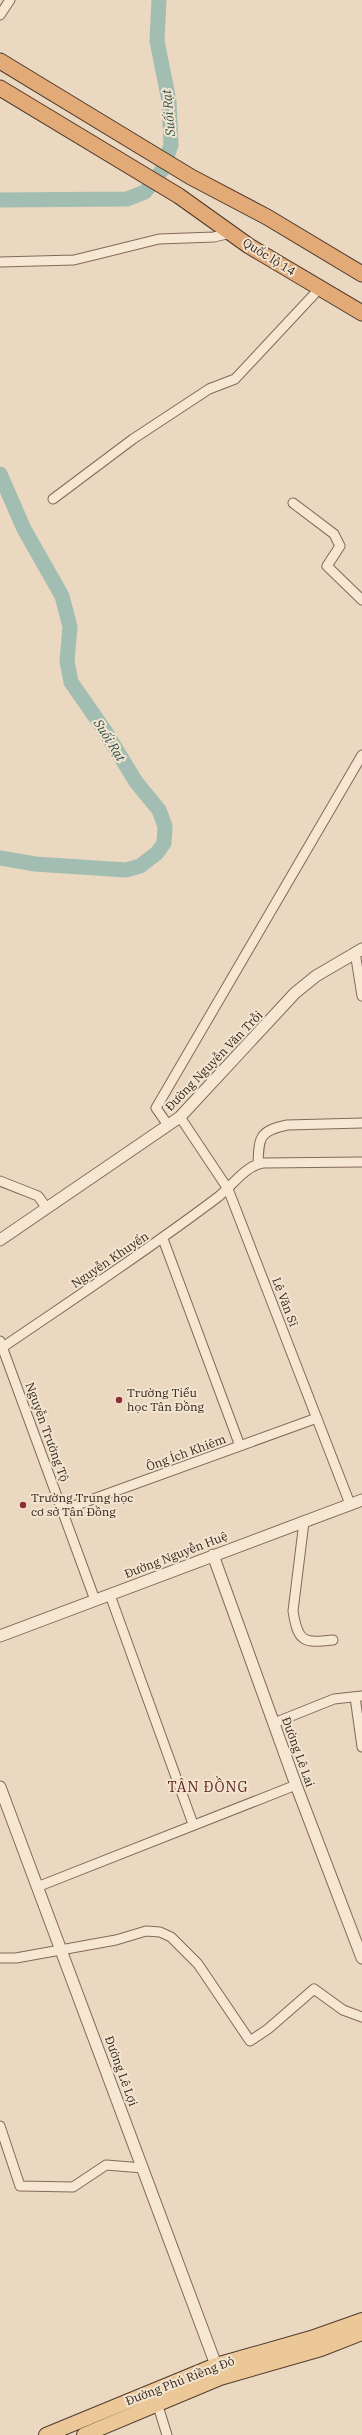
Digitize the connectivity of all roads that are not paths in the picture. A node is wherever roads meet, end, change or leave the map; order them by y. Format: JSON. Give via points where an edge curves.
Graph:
{"nodes":[{"id":1,"x":10,"y":0,"type":"edge"},
{"id":2,"x":0,"y":16,"type":"edge"},
{"id":3,"x":0,"y":61,"type":"edge"},
{"id":4,"x":0,"y":88,"type":"edge"},
{"id":5,"x":231,"y":233,"type":"junction"},
{"id":6,"x":0,"y":262,"type":"edge"},
{"id":7,"x":362,"y":274,"type":"edge"},
{"id":8,"x":320,"y":288,"type":"junction"},
{"id":9,"x":362,"y":313,"type":"edge"},
{"id":10,"x":53,"y":499,"type":"dead end"},
{"id":11,"x":293,"y":503,"type":"dead end"},
{"id":12,"x":362,"y":600,"type":"edge"},
{"id":13,"x":362,"y":755,"type":"edge"},
{"id":14,"x":359,"y":950,"type":"edge"},
{"id":15,"x":362,"y":996,"type":"edge"},
{"id":16,"x":180,"y":1117,"type":"junction"},
{"id":17,"x":362,"y":1123,"type":"edge"},
{"id":18,"x":168,"y":1125,"type":"junction"},
{"id":19,"x":362,"y":1162,"type":"edge"},
{"id":20,"x":258,"y":1164,"type":"junction"},
{"id":21,"x":0,"y":1181,"type":"edge"},
{"id":22,"x":228,"y":1189,"type":"junction"},
{"id":23,"x":46,"y":1208,"type":"junction"},
{"id":24,"x":163,"y":1239,"type":"junction"},
{"id":25,"x":0,"y":1240,"type":"edge"},
{"id":26,"x":2,"y":1344,"type":"edge"},
{"id":27,"x":317,"y":1418,"type":"junction"},
{"id":28,"x":240,"y":1446,"type":"junction"},
{"id":29,"x":362,"y":1500,"type":"edge"},
{"id":30,"x":350,"y":1504,"type":"junction"},
{"id":31,"x":63,"y":1510,"type":"junction"},
{"id":32,"x":304,"y":1522,"type":"junction"},
{"id":33,"x":213,"y":1555,"type":"junction"},
{"id":34,"x":110,"y":1594,"type":"junction"},
{"id":35,"x":95,"y":1600,"type":"junction"},
{"id":36,"x":0,"y":1636,"type":"edge"},
{"id":37,"x":333,"y":1640,"type":"dead end"},
{"id":38,"x":358,"y":1697,"type":"edge"},
{"id":39,"x":274,"y":1723,"type":"junction"},
{"id":40,"x":362,"y":1747,"type":"edge"},
{"id":41,"x":296,"y":1785,"type":"junction"},
{"id":42,"x":0,"y":1787,"type":"edge"},
{"id":43,"x":193,"y":1824,"type":"junction"},
{"id":44,"x":37,"y":1887,"type":"junction"},
{"id":45,"x":61,"y":1948,"type":"junction"},
{"id":46,"x":0,"y":1958,"type":"edge"},
{"id":47,"x":362,"y":1958,"type":"edge"},
{"id":48,"x":362,"y":2018,"type":"edge"},
{"id":49,"x":0,"y":2126,"type":"edge"},
{"id":50,"x":143,"y":2168,"type":"junction"},
{"id":51,"x":362,"y":2320,"type":"edge"},
{"id":52,"x":362,"y":2333,"type":"edge"},
{"id":53,"x":216,"y":2365,"type":"junction"},
{"id":54,"x":158,"y":2406,"type":"junction"},
{"id":55,"x":46,"y":2435,"type":"edge"},
{"id":56,"x":84,"y":2435,"type":"edge"},
{"id":57,"x":167,"y":2435,"type":"edge"}],
"edges":[{"from":1,"to":2,"type":"street"},
{"from":3,"to":7,"type":"highway","via":[[191,177],[267,217]]},
{"from":4,"to":5,"type":"highway","name":"Quốc lộ 14","via":[[179,196]]},
{"from":5,"to":6,"type":"street","via":[[159,239],[74,260]]},
{"from":5,"to":8,"type":"highway","name":"Quốc lộ 14"},
{"from":8,"to":9,"type":"highway","name":"Quốc lộ 14"},
{"from":8,"to":10,"type":"street","via":[[235,379],[197,397]]},
{"from":11,"to":12,"type":"street","via":[[334,534],[340,546],[327,566]]},
{"from":13,"to":18,"type":"street","via":[[156,1108]]},
{"from":14,"to":15,"type":"street"},
{"from":14,"to":16,"type":"street","name":"Đường Nguyễn Văn Trỗi","via":[[316,976],[295,993]]},
{"from":16,"to":18,"type":"street","name":"Đường Nguyễn Văn Trỗi"},
{"from":16,"to":22,"type":"street","name":"Lê Văn Sĩ"},
{"from":17,"to":20,"type":"street","via":[[287,1125],[272,1129],[259,1140]]},
{"from":18,"to":23,"type":"street","name":"Đường Nguyễn Văn Trỗi"},
{"from":19,"to":20,"type":"street"},
{"from":20,"to":22,"type":"street","name":"Nguyễn Khuyến"},
{"from":21,"to":23,"type":"street","via":[[38,1196]]},
{"from":22,"to":24,"type":"street","name":"Nguyễn Khuyến"},
{"from":22,"to":27,"type":"street","name":"Lê Văn Sĩ"},
{"from":23,"to":25,"type":"street","name":"Đường Nguyễn Văn Trỗi"},
{"from":24,"to":26,"type":"street","name":"Nguyễn Khuyến"},
{"from":24,"to":28,"type":"street"},
{"from":26,"to":31,"type":"street","name":"Nguyễn Trường Tộ"},
{"from":27,"to":28,"type":"street","name":"Ông Ích Khiêm"},
{"from":27,"to":30,"type":"street","name":"Lê Văn Sĩ"},
{"from":28,"to":31,"type":"street","name":"Ông Ích Khiêm"},
{"from":29,"to":30,"type":"street","name":"Đường Nguyễn Huệ"},
{"from":30,"to":32,"type":"street","name":"Đường Nguyễn Huệ"},
{"from":31,"to":35,"type":"street","name":"Nguyễn Trường Tộ"},
{"from":32,"to":33,"type":"street","name":"Đường Nguyễn Huệ"},
{"from":32,"to":37,"type":"street","via":[[293,1611],[295,1623],[304,1639],[310,1642]]},
{"from":33,"to":34,"type":"street","name":"Đường Nguyễn Huệ"},
{"from":33,"to":39,"type":"street","name":"Đường Lê Lai"},
{"from":34,"to":35,"type":"street","name":"Đường Nguyễn Huệ"},
{"from":34,"to":43,"type":"street"},
{"from":35,"to":36,"type":"street","name":"Đường Nguyễn Huệ"},
{"from":38,"to":39,"type":"street","via":[[334,1699]]},
{"from":38,"to":40,"type":"street"},
{"from":39,"to":41,"type":"street","name":"Đường Lê Lai"},
{"from":41,"to":43,"type":"street"},
{"from":41,"to":47,"type":"street","name":"Đường Lê Lai"},
{"from":42,"to":44,"type":"street","name":"Đường Lê Lợi"},
{"from":43,"to":44,"type":"street"},
{"from":44,"to":45,"type":"street","name":"Đường Lê Lợi"},
{"from":45,"to":46,"type":"street","via":[[16,1958]]},
{"from":45,"to":48,"type":"street","via":[[116,1940],[146,1931],[160,1932],[171,1937],[198,1964],[250,2041],[268,2029],[314,1989],[343,2010]]},
{"from":45,"to":50,"type":"street","name":"Đường Lê Lợi"},
{"from":49,"to":50,"type":"street","via":[[20,2186],[73,2187],[106,2165]]},
{"from":50,"to":53,"type":"street","name":"Đường Lê Lợi"},
{"from":51,"to":53,"type":"main road","name":"Đường Phú Riềng Đỏ","via":[[311,2338]]},
{"from":52,"to":54,"type":"main road","name":"Đường Phú Riềng Đỏ","via":[[321,2349],[220,2378]]},
{"from":53,"to":55,"type":"main road","name":"Đường Phú Riềng Đỏ"},
{"from":54,"to":56,"type":"main road","name":"Đường Phú Riềng Đỏ"},
{"from":54,"to":57,"type":"street"}]}
